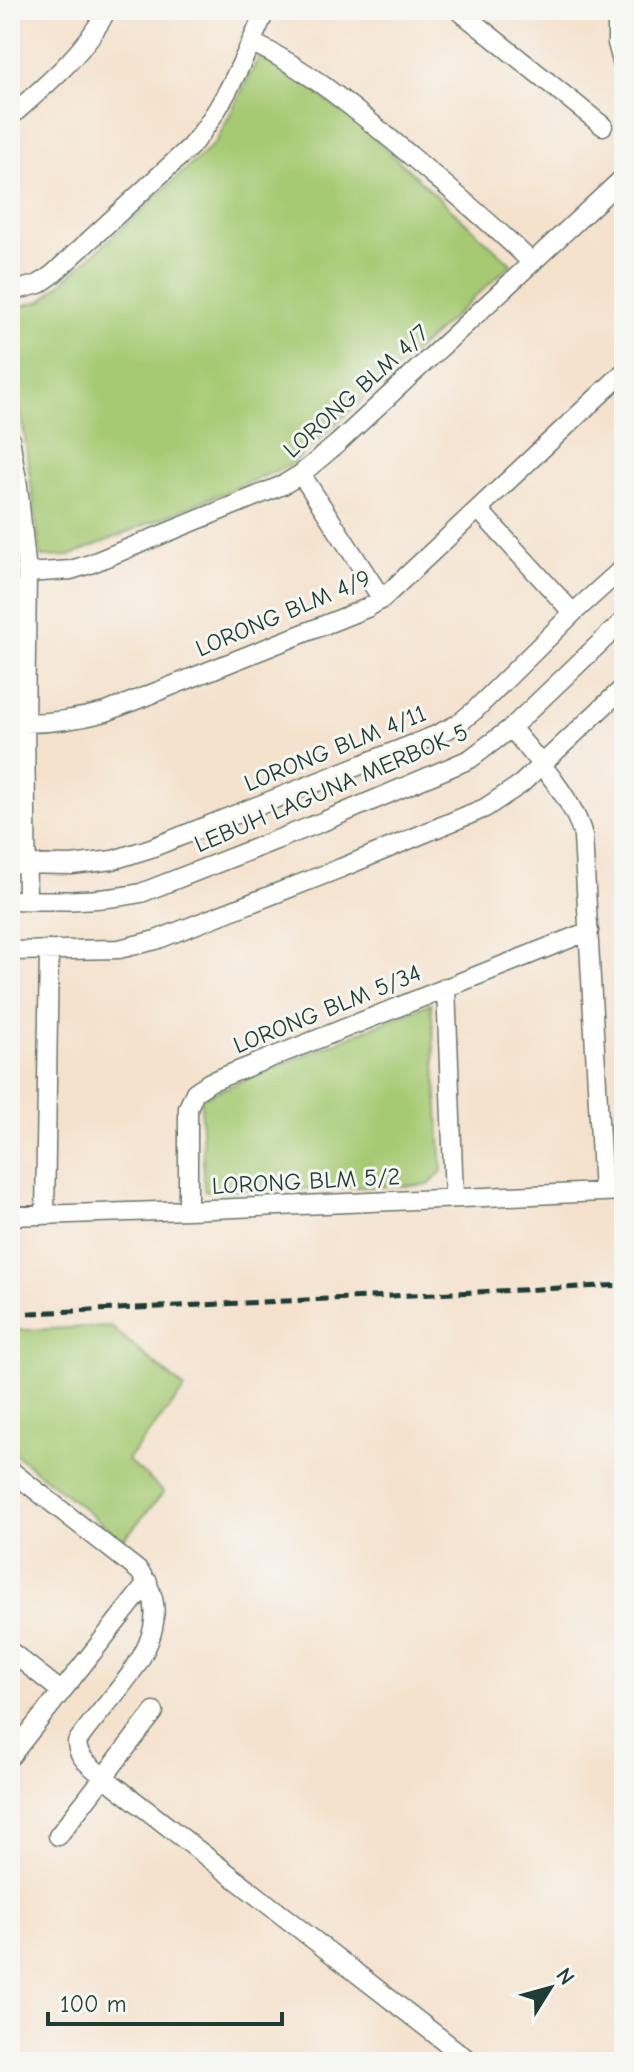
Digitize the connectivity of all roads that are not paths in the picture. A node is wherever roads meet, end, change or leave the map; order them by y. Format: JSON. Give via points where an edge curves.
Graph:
{"nodes":[{"id":1,"x":107,"y":10,"type":"edge"},
{"id":2,"x":266,"y":10,"type":"edge"},
{"id":3,"x":458,"y":10,"type":"edge"},
{"id":4,"x":617,"y":10,"type":"edge"},
{"id":5,"x":251,"y":42,"type":"junction"},
{"id":6,"x":624,"y":69,"type":"edge"},
{"id":7,"x":10,"y":117,"type":"edge"},
{"id":8,"x":603,"y":126,"type":"dead end"},
{"id":9,"x":624,"y":177,"type":"edge"},
{"id":10,"x":532,"y":263,"type":"junction"},
{"id":11,"x":10,"y":292,"type":"edge"},
{"id":12,"x":624,"y":372,"type":"edge"},
{"id":13,"x":10,"y":438,"type":"edge"},
{"id":14,"x":301,"y":474,"type":"junction"},
{"id":15,"x":478,"y":509,"type":"junction"},
{"id":16,"x":624,"y":567,"type":"edge"},
{"id":17,"x":27,"y":573,"type":"junction"},
{"id":18,"x":382,"y":599,"type":"junction"},
{"id":19,"x":573,"y":613,"type":"junction"},
{"id":20,"x":624,"y":620,"type":"edge"},
{"id":21,"x":624,"y":687,"type":"edge"},
{"id":22,"x":25,"y":723,"type":"junction"},
{"id":23,"x":511,"y":728,"type":"junction"},
{"id":24,"x":542,"y":764,"type":"junction"},
{"id":25,"x":18,"y":864,"type":"edge"},
{"id":26,"x":18,"y":900,"type":"edge"},
{"id":27,"x":589,"y":931,"type":"junction"},
{"id":28,"x":49,"y":950,"type":"junction"},
{"id":29,"x":10,"y":951,"type":"edge"},
{"id":30,"x":446,"y":987,"type":"junction"},
{"id":31,"x":624,"y":1191,"type":"edge"},
{"id":32,"x":603,"y":1192,"type":"junction"},
{"id":33,"x":454,"y":1197,"type":"junction"},
{"id":34,"x":188,"y":1210,"type":"junction"},
{"id":35,"x":45,"y":1215,"type":"junction"},
{"id":36,"x":10,"y":1216,"type":"edge"},
{"id":37,"x":10,"y":1470,"type":"edge"},
{"id":38,"x":148,"y":1582,"type":"junction"},
{"id":39,"x":10,"y":1651,"type":"edge"},
{"id":40,"x":62,"y":1692,"type":"junction"},
{"id":41,"x":154,"y":1712,"type":"dead end"},
{"id":42,"x":10,"y":1757,"type":"edge"},
{"id":43,"x":104,"y":1777,"type":"junction"},
{"id":44,"x":58,"y":1836,"type":"dead end"},
{"id":45,"x":471,"y":2062,"type":"edge"}],
"edges":[{"from":1,"to":7,"type":"street","via":[[74,57]]},
{"from":2,"to":5,"type":"street"},
{"from":3,"to":8,"type":"street"},
{"from":4,"to":6,"type":"street"},
{"from":5,"to":10,"type":"street","via":[[312,77],[384,133]]},
{"from":5,"to":11,"type":"street","via":[[216,112],[190,147],[52,275]]},
{"from":9,"to":10,"type":"street","name":"LORONG BLM 4/7"},
{"from":10,"to":14,"type":"street","name":"LORONG BLM 4/7"},
{"from":12,"to":15,"type":"street","name":"LORONG BLM 4/9"},
{"from":13,"to":17,"type":"street"},
{"from":14,"to":17,"type":"street","name":"LORONG BLM 4/7","via":[[90,564]]},
{"from":14,"to":18,"type":"street"},
{"from":15,"to":18,"type":"street","name":"LORONG BLM 4/9"},
{"from":15,"to":19,"type":"street"},
{"from":16,"to":19,"type":"street","name":"LORONG BLM 4/11"},
{"from":17,"to":22,"type":"street"},
{"from":18,"to":22,"type":"street","name":"LORONG BLM 4/9","via":[[106,712]]},
{"from":19,"to":25,"type":"street","name":"LORONG BLM 4/11","via":[[475,710],[436,735],[139,852],[72,865]]},
{"from":20,"to":23,"type":"street","name":"LEBUH LAGUNA MERBOK 5"},
{"from":21,"to":24,"type":"street"},
{"from":22,"to":25,"type":"street"},
{"from":23,"to":24,"type":"street"},
{"from":23,"to":26,"type":"street","name":"LEBUH LAGUNA MERBOK 5","via":[[447,770],[141,893],[86,901]]},
{"from":24,"to":27,"type":"street","via":[[581,828]]},
{"from":24,"to":28,"type":"street","via":[[485,808],[156,940],[119,949]]},
{"from":25,"to":26,"type":"street"},
{"from":27,"to":30,"type":"street","name":"LORONG BLM 5/34"},
{"from":27,"to":32,"type":"street"},
{"from":28,"to":29,"type":"street"},
{"from":28,"to":35,"type":"street"},
{"from":30,"to":33,"type":"street"},
{"from":30,"to":34,"type":"street","name":"LORONG BLM 5/34","via":[[195,1092],[188,1108]]},
{"from":31,"to":32,"type":"street","name":"LORONG BLM 5/2"},
{"from":32,"to":33,"type":"street","name":"LORONG BLM 5/2"},
{"from":33,"to":34,"type":"street","name":"LORONG BLM 5/2"},
{"from":34,"to":35,"type":"street","name":"LORONG BLM 5/2"},
{"from":35,"to":36,"type":"street","name":"LORONG BLM 5/2"},
{"from":37,"to":38,"type":"street"},
{"from":38,"to":40,"type":"street"},
{"from":38,"to":43,"type":"street","via":[[155,1617],[149,1644],[77,1742],[81,1757]]},
{"from":39,"to":40,"type":"street"},
{"from":40,"to":42,"type":"street"},
{"from":41,"to":43,"type":"street"},
{"from":43,"to":44,"type":"street"},
{"from":43,"to":45,"type":"street"}]}
